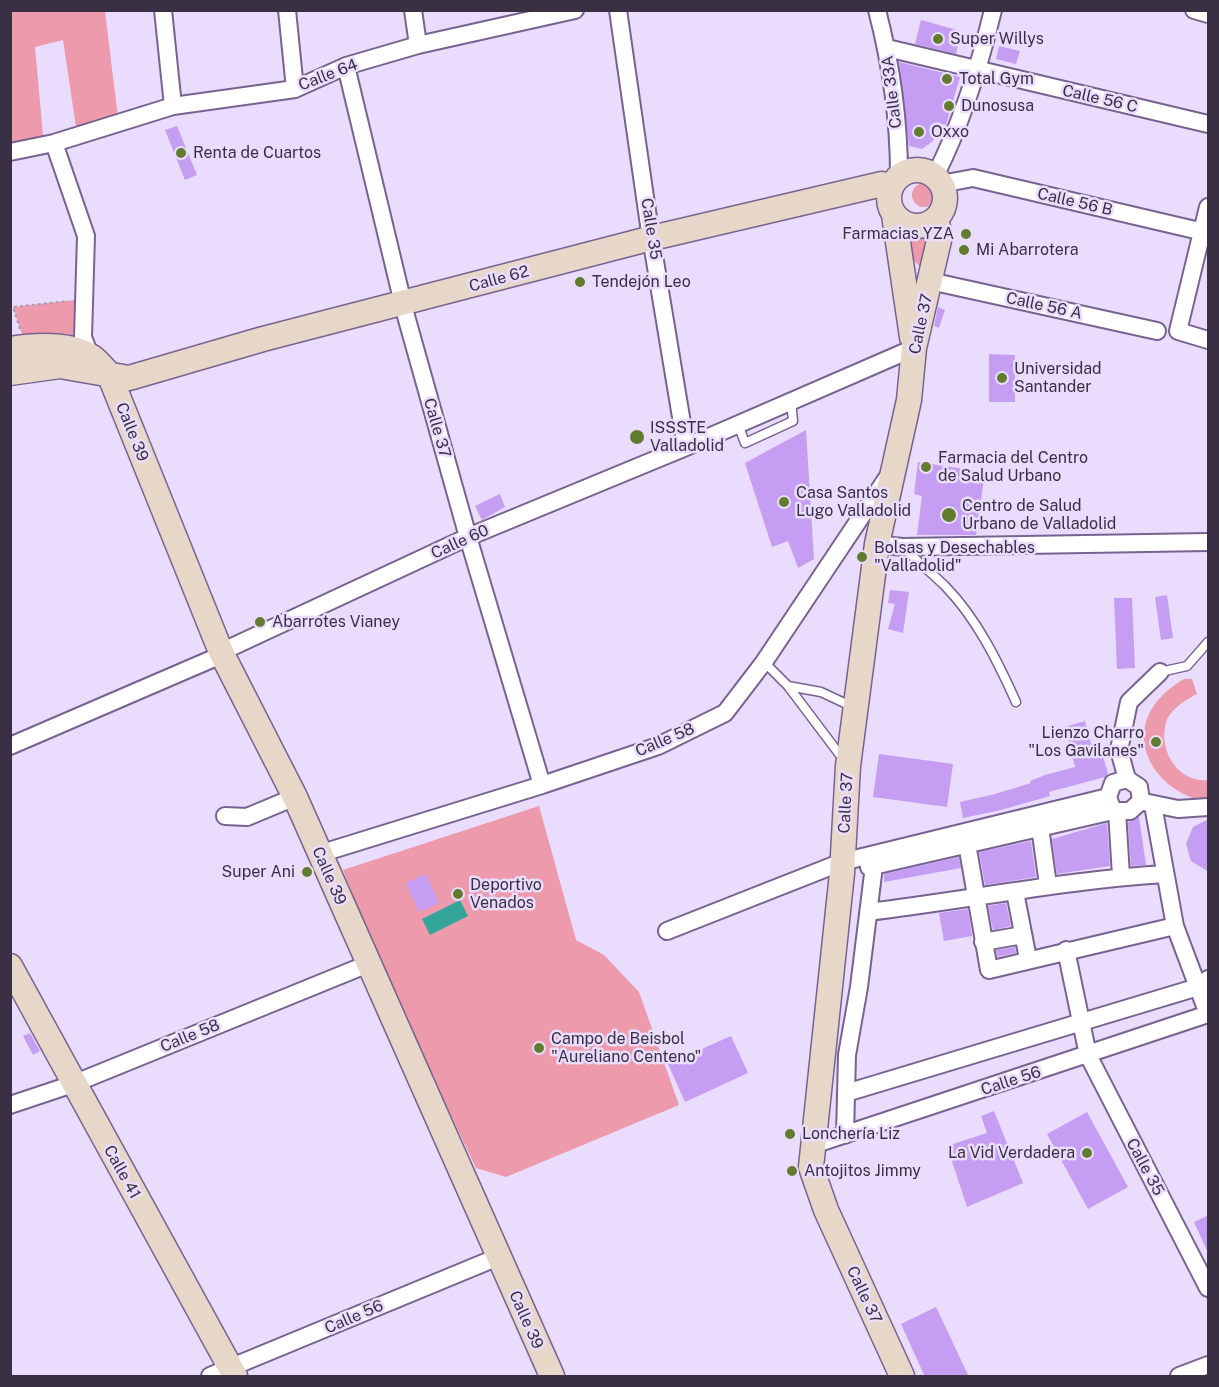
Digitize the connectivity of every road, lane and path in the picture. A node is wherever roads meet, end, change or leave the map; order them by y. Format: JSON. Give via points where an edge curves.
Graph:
{"nodes":[{"id":1,"x":163,"y":10,"type":"edge"},
{"id":2,"x":287,"y":10,"type":"edge"},
{"id":3,"x":413,"y":10,"type":"edge"},
{"id":4,"x":575,"y":10,"type":"edge"},
{"id":5,"x":618,"y":10,"type":"edge"},
{"id":6,"x":877,"y":10,"type":"edge"},
{"id":7,"x":993,"y":10,"type":"edge"},
{"id":8,"x":1194,"y":10,"type":"edge"},
{"id":9,"x":536,"y":14,"type":"edge"},
{"id":10,"x":1209,"y":14,"type":"edge"},
{"id":11,"x":418,"y":45,"type":"junction"},
{"id":12,"x":887,"y":48,"type":"junction"},
{"id":13,"x":346,"y":66,"type":"junction"},
{"id":14,"x":978,"y":71,"type":"junction"},
{"id":15,"x":295,"y":89,"type":"junction"},
{"id":16,"x":173,"y":106,"type":"junction"},
{"id":17,"x":1209,"y":124,"type":"edge"},
{"id":18,"x":54,"y":143,"type":"junction"},
{"id":19,"x":10,"y":152,"type":"edge"},
{"id":20,"x":938,"y":180,"type":"junction"},
{"id":21,"x":894,"y":183,"type":"junction"},
{"id":22,"x":1209,"y":207,"type":"edge"},
{"id":23,"x":894,"y":215,"type":"junction"},
{"id":24,"x":936,"y":219,"type":"junction"},
{"id":25,"x":1206,"y":232,"type":"edge"},
{"id":26,"x":652,"y":237,"type":"junction"},
{"id":27,"x":930,"y":281,"type":"junction"},
{"id":28,"x":84,"y":299,"type":"junction"},
{"id":29,"x":403,"y":304,"type":"junction"},
{"id":30,"x":1157,"y":330,"type":"dead end"},
{"id":31,"x":1209,"y":340,"type":"edge"},
{"id":32,"x":18,"y":347,"type":"edge"},
{"id":33,"x":914,"y":348,"type":"junction"},
{"id":34,"x":97,"y":367,"type":"junction"},
{"id":35,"x":10,"y":373,"type":"edge"},
{"id":36,"x":686,"y":447,"type":"junction"},
{"id":37,"x":894,"y":467,"type":"junction"},
{"id":38,"x":468,"y":537,"type":"junction"},
{"id":39,"x":1209,"y":542,"type":"edge"},
{"id":40,"x":878,"y":544,"type":"junction"},
{"id":41,"x":902,"y":547,"type":"junction"},
{"id":42,"x":1209,"y":642,"type":"edge"},
{"id":43,"x":221,"y":652,"type":"junction"},
{"id":44,"x":764,"y":662,"type":"junction"},
{"id":45,"x":1160,"y":672,"type":"joint"},
{"id":46,"x":788,"y":686,"type":"junction"},
{"id":47,"x":1016,"y":702,"type":"dead end"},
{"id":48,"x":856,"y":708,"type":"junction"},
{"id":49,"x":10,"y":746,"type":"edge"},
{"id":50,"x":848,"y":766,"type":"junction"},
{"id":51,"x":1127,"y":779,"type":"junction"},
{"id":52,"x":542,"y":785,"type":"junction"},
{"id":53,"x":295,"y":797,"type":"junction"},
{"id":54,"x":1147,"y":803,"type":"junction"},
{"id":55,"x":1113,"y":806,"type":"junction"},
{"id":56,"x":1209,"y":807,"type":"edge"},
{"id":57,"x":225,"y":816,"type":"dead end"},
{"id":58,"x":1040,"y":827,"type":"junction"},
{"id":59,"x":967,"y":844,"type":"junction"},
{"id":60,"x":319,"y":854,"type":"junction"},
{"id":61,"x":874,"y":866,"type":"junction"},
{"id":62,"x":842,"y":867,"type":"junction"},
{"id":63,"x":1165,"y":874,"type":"junction"},
{"id":64,"x":1121,"y":876,"type":"junction"},
{"id":65,"x":1048,"y":885,"type":"junction"},
{"id":66,"x":1015,"y":892,"type":"junction"},
{"id":67,"x":976,"y":899,"type":"junction"},
{"id":68,"x":869,"y":912,"type":"junction"},
{"id":69,"x":1175,"y":926,"type":"junction"},
{"id":70,"x":667,"y":931,"type":"dead end"},
{"id":71,"x":1023,"y":935,"type":"junction"},
{"id":72,"x":984,"y":942,"type":"junction"},
{"id":73,"x":1066,"y":950,"type":"junction"},
{"id":74,"x":1028,"y":958,"type":"junction"},
{"id":75,"x":368,"y":964,"type":"junction"},
{"id":76,"x":10,"y":966,"type":"edge"},
{"id":77,"x":1203,"y":983,"type":"edge"},
{"id":78,"x":1209,"y":1014,"type":"edge"},
{"id":79,"x":1081,"y":1024,"type":"junction"},
{"id":80,"x":1087,"y":1050,"type":"junction"},
{"id":81,"x":73,"y":1084,"type":"junction"},
{"id":82,"x":846,"y":1092,"type":"junction"},
{"id":83,"x":10,"y":1105,"type":"edge"},
{"id":84,"x":845,"y":1135,"type":"junction"},
{"id":85,"x":813,"y":1145,"type":"junction"},
{"id":86,"x":498,"y":1257,"type":"junction"},
{"id":87,"x":1209,"y":1288,"type":"edge"},
{"id":88,"x":1209,"y":1365,"type":"edge"},
{"id":89,"x":225,"y":1374,"type":"edge"},
{"id":90,"x":552,"y":1377,"type":"edge"},
{"id":91,"x":902,"y":1377,"type":"edge"},
{"id":92,"x":1179,"y":1377,"type":"edge"}],
"edges":[{"from":1,"to":16,"type":"street"},
{"from":2,"to":15,"type":"street"},
{"from":3,"to":11,"type":"street"},
{"from":4,"to":9,"type":"street","name":"Calle 64"},
{"from":5,"to":26,"type":"street","name":"Calle 35"},
{"from":6,"to":12,"type":"street","name":"Calle 33A"},
{"from":7,"to":14,"type":"street"},
{"from":8,"to":10,"type":"street"},
{"from":9,"to":11,"type":"street","name":"Calle 64"},
{"from":11,"to":13,"type":"street","name":"Calle 64"},
{"from":12,"to":14,"type":"street","name":"Calle 56 C"},
{"from":12,"to":21,"type":"street","name":"Calle 33A","via":[[899,150]]},
{"from":13,"to":15,"type":"street","name":"Calle 64"},
{"from":13,"to":29,"type":"street","name":"Calle 37"},
{"from":14,"to":17,"type":"street","name":"Calle 56 C"},
{"from":14,"to":20,"type":"street"},
{"from":15,"to":16,"type":"street","name":"Calle 64"},
{"from":16,"to":18,"type":"street","name":"Calle 64"},
{"from":18,"to":19,"type":"street","name":"Calle 64"},
{"from":18,"to":28,"type":"street","name":"Calle 39","via":[[86,236]]},
{"from":20,"to":21,"type":"street","via":[[918,169]]},
{"from":20,"to":24,"type":"street","via":[[945,202]]},
{"from":20,"to":25,"type":"street","name":"Calle 56 B","via":[[973,178]]},
{"from":21,"to":23,"type":"street","via":[[889,199]]},
{"from":21,"to":26,"type":"street","name":"Calle 62"},
{"from":22,"to":25,"type":"street"},
{"from":23,"to":24,"type":"street","via":[[919,226]]},
{"from":23,"to":33,"type":"street"},
{"from":24,"to":27,"type":"street","name":"Calle 37","via":[[940,236]]},
{"from":25,"to":31,"type":"street","via":[[1178,332]]},
{"from":26,"to":29,"type":"street","name":"Calle 62"},
{"from":26,"to":36,"type":"street","name":"Calle 35"},
{"from":27,"to":30,"type":"street","name":"Calle 56 A"},
{"from":27,"to":33,"type":"street","name":"Calle 37"},
{"from":28,"to":32,"type":"path","via":[[14,307]]},
{"from":28,"to":34,"type":"street","name":"Calle 39","via":[[82,337]]},
{"from":29,"to":34,"type":"street","name":"Calle 62","via":[[129,378]]},
{"from":29,"to":38,"type":"street","name":"Calle 37"},
{"from":32,"to":34,"type":"street","via":[[71,348]]},
{"from":33,"to":36,"type":"street","name":"Calle 60"},
{"from":33,"to":37,"type":"street","name":"Calle 37","via":[[909,400]]},
{"from":34,"to":35,"type":"street","via":[[60,366]]},
{"from":34,"to":43,"type":"street","name":"Calle 39"},
{"from":36,"to":38,"type":"street","name":"Calle 60"},
{"from":37,"to":40,"type":"street","name":"Calle 37"},
{"from":37,"to":44,"type":"street","name":"Calle 58"},
{"from":38,"to":43,"type":"street","name":"Calle 60"},
{"from":38,"to":52,"type":"street","name":"Calle 37"},
{"from":39,"to":41,"type":"street"},
{"from":40,"to":41,"type":"street"},
{"from":40,"to":48,"type":"street","name":"Calle 37"},
{"from":41,"to":47,"type":"lane","via":[[947,587],[969,614]]},
{"from":42,"to":45,"type":"lane","via":[[1187,666]]},
{"from":43,"to":49,"type":"street","name":"Calle 60"},
{"from":43,"to":53,"type":"street","name":"Calle 39"},
{"from":44,"to":46,"type":"lane"},
{"from":44,"to":52,"type":"street","name":"Calle 58","via":[[725,713],[658,746]]},
{"from":45,"to":51,"type":"street","via":[[1129,702],[1119,750]]},
{"from":46,"to":48,"type":"lane","via":[[821,692]]},
{"from":46,"to":50,"type":"lane"},
{"from":48,"to":50,"type":"street","name":"Calle 37"},
{"from":50,"to":62,"type":"street","name":"Calle 37"},
{"from":51,"to":54,"type":"street","via":[[1139,787]]},
{"from":51,"to":55,"type":"street","via":[[1113,783]]},
{"from":52,"to":60,"type":"street","name":"Calle 58"},
{"from":53,"to":57,"type":"street","via":[[247,817]]},
{"from":53,"to":60,"type":"street","name":"Calle 39"},
{"from":54,"to":55,"type":"street","via":[[1130,812]]},
{"from":54,"to":56,"type":"street","via":[[1178,809]]},
{"from":54,"to":63,"type":"street"},
{"from":55,"to":58,"type":"street"},
{"from":55,"to":62,"type":"street"},
{"from":55,"to":64,"type":"street"},
{"from":58,"to":59,"type":"street"},
{"from":58,"to":65,"type":"street"},
{"from":59,"to":61,"type":"street"},
{"from":59,"to":67,"type":"street"},
{"from":60,"to":75,"type":"street","name":"Calle 39"},
{"from":61,"to":62,"type":"street"},
{"from":61,"to":68,"type":"street"},
{"from":62,"to":70,"type":"street"},
{"from":62,"to":85,"type":"street","name":"Calle 37"},
{"from":63,"to":64,"type":"street"},
{"from":63,"to":69,"type":"street"},
{"from":64,"to":65,"type":"street"},
{"from":65,"to":66,"type":"street"},
{"from":66,"to":67,"type":"street"},
{"from":66,"to":71,"type":"street"},
{"from":67,"to":68,"type":"street"},
{"from":67,"to":72,"type":"street"},
{"from":68,"to":82,"type":"street","via":[[847,1055]]},
{"from":69,"to":73,"type":"street"},
{"from":69,"to":77,"type":"street"},
{"from":71,"to":72,"type":"street"},
{"from":71,"to":74,"type":"street"},
{"from":72,"to":74,"type":"street","via":[[989,970]]},
{"from":73,"to":74,"type":"street"},
{"from":73,"to":79,"type":"street","name":"Calle 35"},
{"from":75,"to":81,"type":"street","name":"Calle 58"},
{"from":75,"to":86,"type":"street","name":"Calle 39"},
{"from":76,"to":81,"type":"street","name":"Calle 41"},
{"from":77,"to":78,"type":"street"},
{"from":77,"to":79,"type":"street"},
{"from":78,"to":80,"type":"street","name":"Calle 56"},
{"from":79,"to":80,"type":"street","name":"Calle 35"},
{"from":79,"to":82,"type":"street"},
{"from":80,"to":84,"type":"street","name":"Calle 56"},
{"from":80,"to":87,"type":"street","name":"Calle 35"},
{"from":81,"to":83,"type":"street","name":"Calle 58"},
{"from":81,"to":89,"type":"street","name":"Calle 41"},
{"from":82,"to":84,"type":"street"},
{"from":84,"to":85,"type":"street","name":"Calle 56"},
{"from":85,"to":91,"type":"street","name":"Calle 37","via":[[811,1167],[826,1210]]},
{"from":86,"to":89,"type":"street","name":"Calle 56"},
{"from":86,"to":90,"type":"street","name":"Calle 39"},
{"from":88,"to":92,"type":"street"}]}
